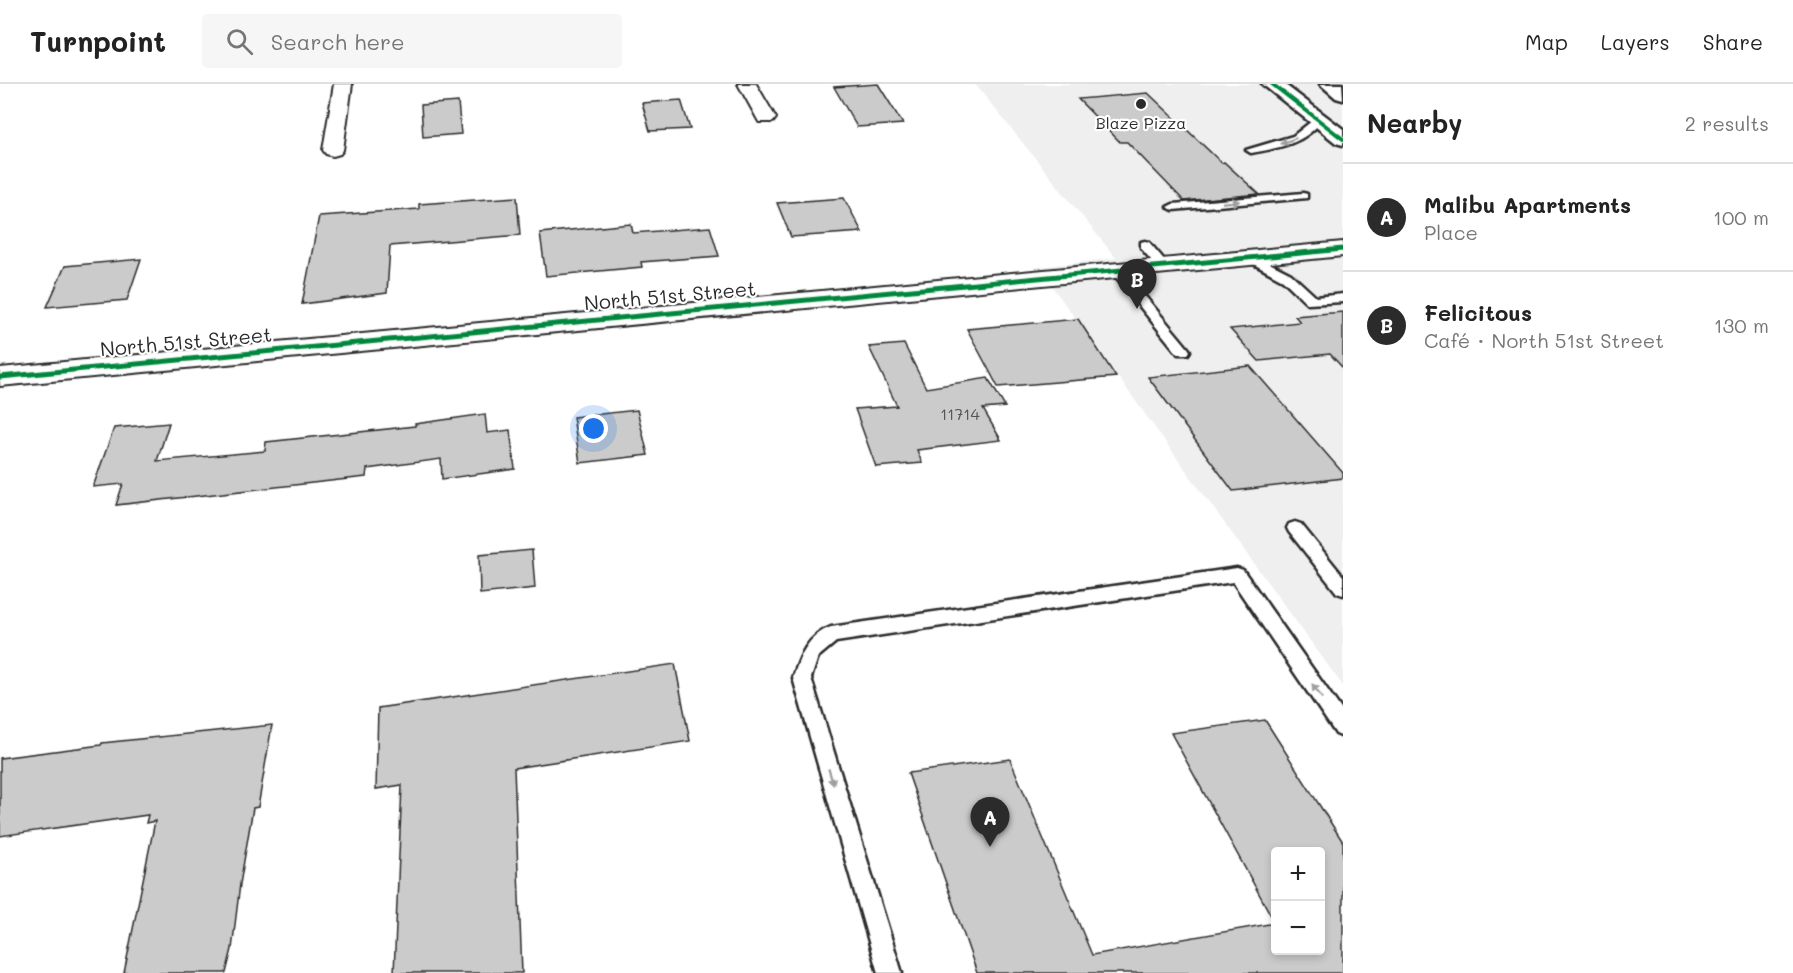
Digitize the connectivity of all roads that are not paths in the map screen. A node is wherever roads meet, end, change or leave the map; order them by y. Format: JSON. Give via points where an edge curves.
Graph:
{"nodes":[{"id":1,"x":343,"y":84,"type":"edge"},
{"id":2,"x":747,"y":84,"type":"edge"},
{"id":3,"x":1272,"y":84,"type":"edge"},
{"id":4,"x":1297,"y":84,"type":"edge"},
{"id":5,"x":1330,"y":84,"type":"edge"},
{"id":6,"x":1343,"y":94,"type":"edge"},
{"id":7,"x":766,"y":118,"type":"dead end"},
{"id":8,"x":1343,"y":118,"type":"edge"},
{"id":9,"x":1317,"y":120,"type":"junction"},
{"id":10,"x":1343,"y":139,"type":"edge"},
{"id":11,"x":333,"y":150,"type":"dead end"},
{"id":12,"x":1251,"y":150,"type":"dead end"},
{"id":13,"x":1303,"y":196,"type":"dead end"},
{"id":14,"x":1173,"y":207,"type":"dead end"},
{"id":15,"x":1145,"y":245,"type":"dead end"},
{"id":16,"x":1343,"y":249,"type":"edge"},
{"id":17,"x":1250,"y":257,"type":"junction"},
{"id":18,"x":1162,"y":265,"type":"junction"},
{"id":19,"x":1116,"y":269,"type":"junction"},
{"id":20,"x":1343,"y":298,"type":"edge"},
{"id":21,"x":1183,"y":351,"type":"dead end"},
{"id":22,"x":0,"y":377,"type":"edge"},
{"id":23,"x":1295,"y":528,"type":"dead end"},
{"id":24,"x":1343,"y":588,"type":"edge"},
{"id":25,"x":1343,"y":728,"type":"edge"},
{"id":26,"x":890,"y":973,"type":"edge"}],
"edges":[{"from":1,"to":11,"type":"street"},
{"from":2,"to":7,"type":"street"},
{"from":3,"to":9,"type":"main road"},
{"from":4,"to":8,"type":"main road"},
{"from":5,"to":6,"type":"main road"},
{"from":9,"to":10,"type":"main road"},
{"from":9,"to":12,"type":"lane","one_way":true,"via":[[1304,134],[1288,142]]},
{"from":14,"to":13,"type":"lane","one_way":true},
{"from":15,"to":18,"type":"lane"},
{"from":16,"to":17,"type":"street","name":"North 51st Street"},
{"from":17,"to":18,"type":"street","name":"North 51st Street"},
{"from":17,"to":20,"type":"lane","via":[[1287,277],[1313,301]]},
{"from":18,"to":19,"type":"street","name":"North 51st Street"},
{"from":19,"to":21,"type":"lane"},
{"from":19,"to":22,"type":"street","name":"North 51st Street"},
{"from":23,"to":24,"type":"lane"},
{"from":25,"to":26,"type":"lane","one_way":true,"via":[[1237,575],[831,635],[810,653],[802,678]]}]}
